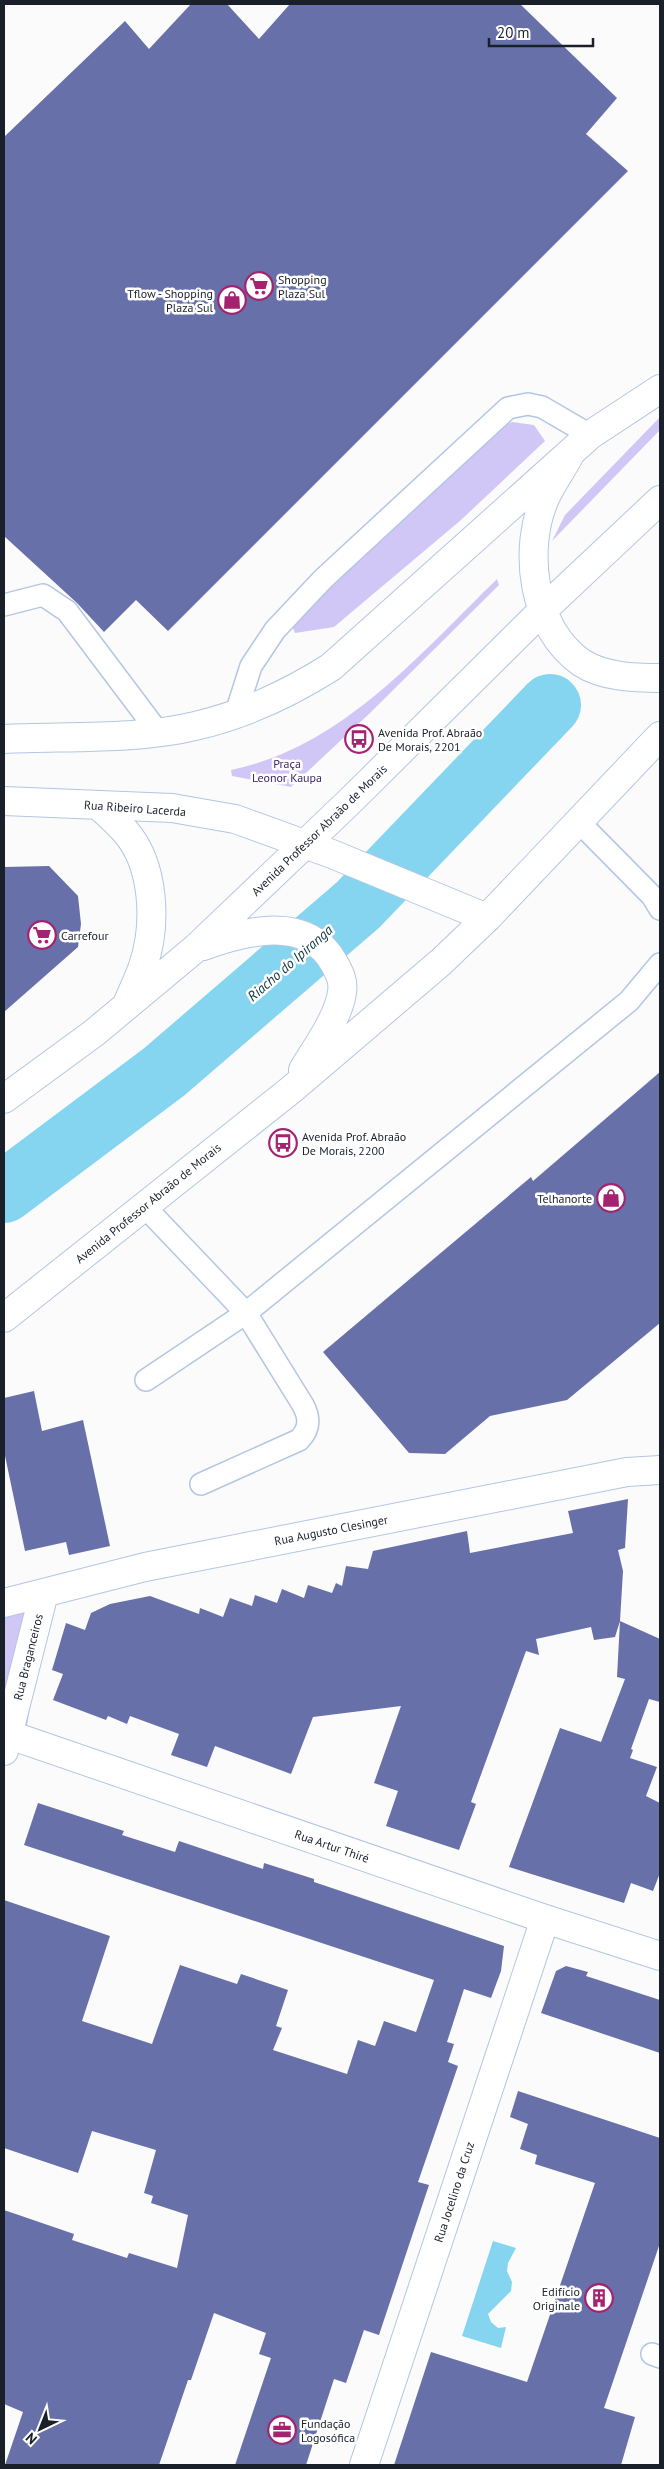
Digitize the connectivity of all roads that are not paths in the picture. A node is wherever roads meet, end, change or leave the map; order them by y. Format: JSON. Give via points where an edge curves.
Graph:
{"nodes":[{"id":1,"x":660,"y":389,"type":"edge"},
{"id":2,"x":590,"y":435,"type":"junction"},
{"id":3,"x":569,"y":456,"type":"junction"},
{"id":4,"x":660,"y":500,"type":"edge"},
{"id":5,"x":4,"y":605,"type":"edge"},
{"id":6,"x":543,"y":610,"type":"junction"},
{"id":7,"x":660,"y":678,"type":"edge"},
{"id":8,"x":236,"y":713,"type":"junction"},
{"id":9,"x":158,"y":732,"type":"junction"},
{"id":10,"x":660,"y":736,"type":"edge"},
{"id":11,"x":4,"y":739,"type":"edge"},
{"id":12,"x":4,"y":801,"type":"edge"},
{"id":13,"x":98,"y":805,"type":"junction"},
{"id":14,"x":578,"y":822,"type":"junction"},
{"id":15,"x":304,"y":844,"type":"junction"},
{"id":16,"x":660,"y":909,"type":"edge"},
{"id":17,"x":486,"y":918,"type":"junction"},
{"id":18,"x":196,"y":948,"type":"junction"},
{"id":19,"x":660,"y":964,"type":"edge"},
{"id":20,"x":126,"y":1007,"type":"junction"},
{"id":21,"x":292,"y":1089,"type":"junction"},
{"id":22,"x":4,"y":1099,"type":"edge"},
{"id":23,"x":144,"y":1206,"type":"junction"},
{"id":24,"x":246,"y":1313,"type":"junction"},
{"id":25,"x":4,"y":1318,"type":"edge"},
{"id":26,"x":146,"y":1380,"type":"dead end"},
{"id":27,"x":660,"y":1470,"type":"edge"},
{"id":28,"x":201,"y":1484,"type":"dead end"},
{"id":29,"x":44,"y":1592,"type":"junction"},
{"id":30,"x":4,"y":1603,"type":"edge"},
{"id":31,"x":5,"y":1740,"type":"edge"},
{"id":32,"x":545,"y":1919,"type":"junction"},
{"id":33,"x":660,"y":1956,"type":"edge"},
{"id":34,"x":364,"y":2465,"type":"edge"}],
"edges":[{"from":1,"to":2,"type":"street"},
{"from":2,"to":3,"type":"street"},
{"from":2,"to":8,"type":"lane","via":[[542,407],[528,404],[508,408],[323,579],[275,630],[252,666]]},
{"from":3,"to":6,"type":"street","via":[[546,496],[535,536],[534,568]]},
{"from":3,"to":8,"type":"street","via":[[331,667],[296,689]]},
{"from":4,"to":6,"type":"street","name":"Avenida Professor Abraão de Morais"},
{"from":5,"to":9,"type":"lane","via":[[43,596],[67,610]]},
{"from":6,"to":7,"type":"street","via":[[554,635],[584,664],[629,677]]},
{"from":6,"to":15,"type":"street","name":"Avenida Professor Abraão de Morais"},
{"from":8,"to":9,"type":"street","via":[[194,726]]},
{"from":9,"to":11,"type":"street"},
{"from":10,"to":14,"type":"street","name":"Avenida Professor Abraão de Morais"},
{"from":12,"to":13,"type":"street","name":"Rua Ribeiro Lacerda"},
{"from":13,"to":15,"type":"street","name":"Rua Ribeiro Lacerda","via":[[172,808],[235,819]]},
{"from":13,"to":20,"type":"street","via":[[126,832],[140,856],[148,875],[151,896],[144,965]]},
{"from":14,"to":16,"type":"lane","via":[[652,896]]},
{"from":14,"to":17,"type":"street","name":"Avenida Professor Abraão de Morais"},
{"from":15,"to":17,"type":"street","name":"Rua Ribeiro Lacerda"},
{"from":15,"to":18,"type":"street","name":"Avenida Professor Abraão de Morais"},
{"from":17,"to":21,"type":"street","name":"Avenida Professor Abraão de Morais","via":[[441,962]]},
{"from":18,"to":20,"type":"street","name":"Avenida Professor Abraão de Morais"},
{"from":18,"to":21,"type":"street","via":[[232,935],[270,929],[299,933],[321,945],[330,957],[341,976],[342,992],[333,1018]]},
{"from":19,"to":24,"type":"lane","via":[[629,1001]]},
{"from":20,"to":22,"type":"street","name":"Avenida Professor Abraão de Morais"},
{"from":21,"to":23,"type":"street","name":"Avenida Professor Abraão de Morais"},
{"from":23,"to":24,"type":"lane"},
{"from":23,"to":25,"type":"street","name":"Avenida Professor Abraão de Morais"},
{"from":24,"to":26,"type":"lane"},
{"from":24,"to":28,"type":"lane","via":[[303,1405],[308,1425],[299,1440]]},
{"from":27,"to":29,"type":"street","name":"Rua Augusto Clesinger","via":[[626,1472],[155,1565]]},
{"from":29,"to":30,"type":"street","name":"Rua Augusto Clesinger"},
{"from":29,"to":31,"type":"street","name":"Rua Braganceiros"},
{"from":31,"to":32,"type":"street","name":"Rua Artur Thiré"},
{"from":32,"to":33,"type":"street","name":"Rua Artur Thiré"},
{"from":32,"to":34,"type":"street","name":"Rua Jocelino da Cruz"}]}
